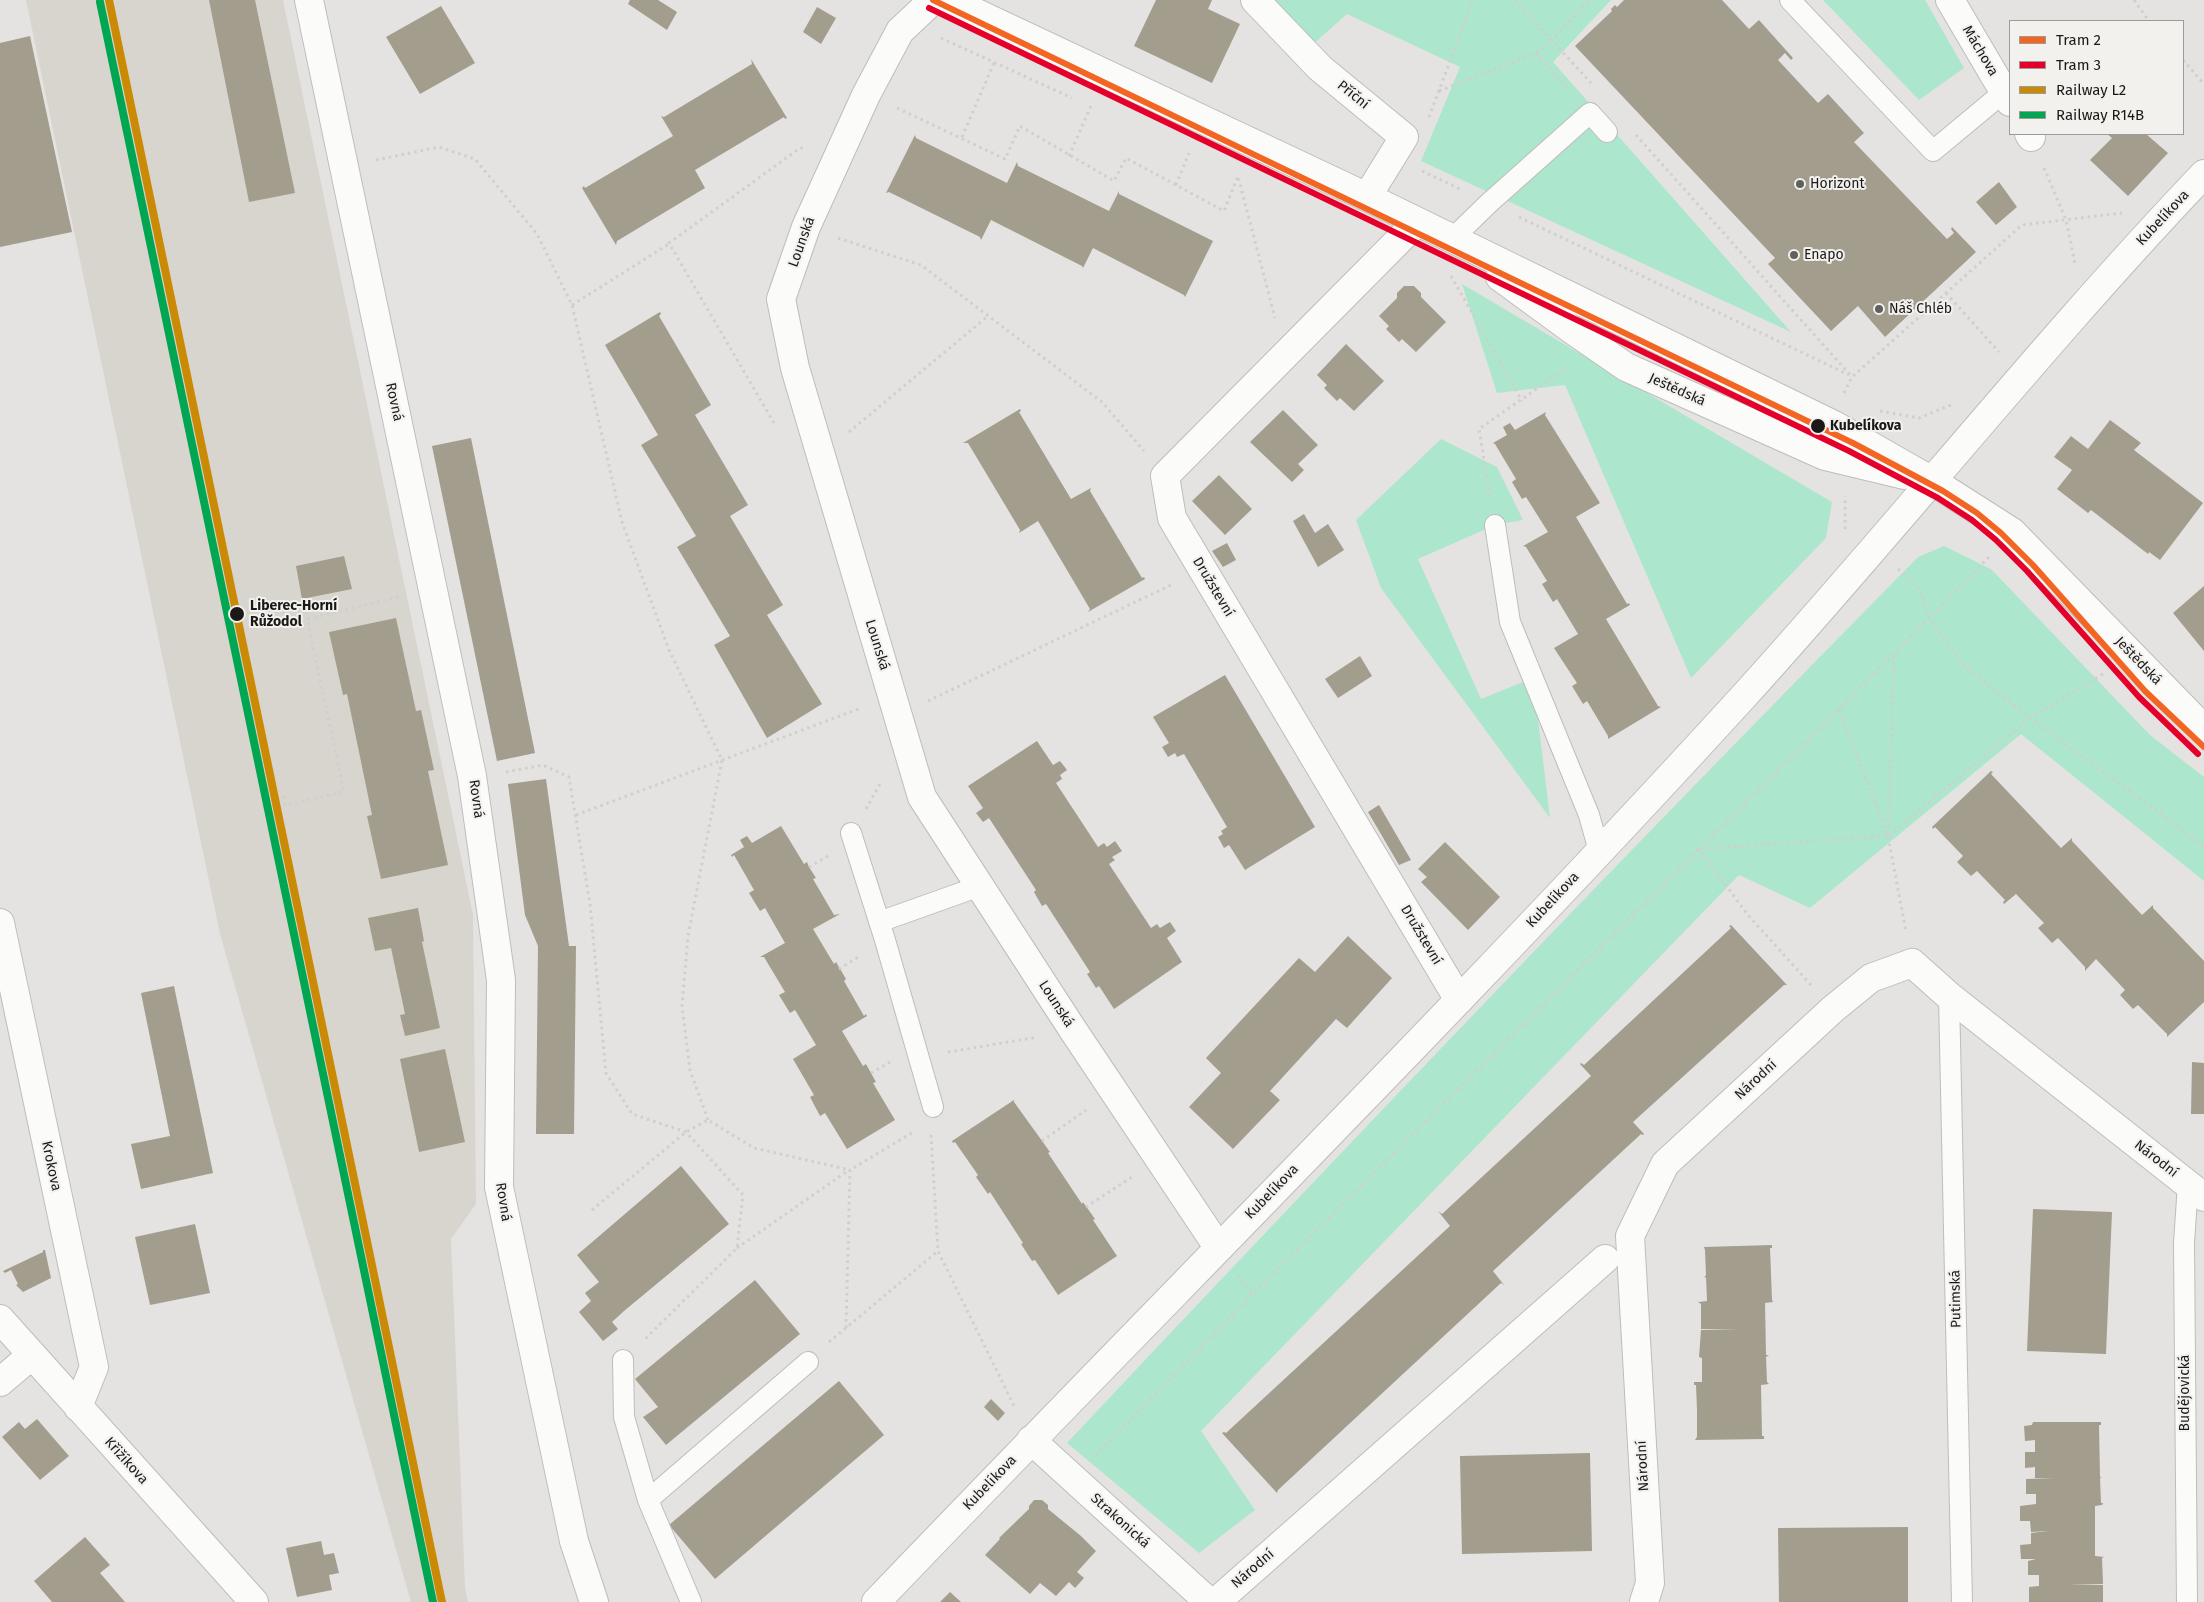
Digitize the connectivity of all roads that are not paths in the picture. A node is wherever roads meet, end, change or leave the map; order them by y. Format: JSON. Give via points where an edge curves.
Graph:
{"nodes":[{"id":1,"x":309,"y":0,"type":"edge"},
{"id":2,"x":933,"y":0,"type":"edge"},
{"id":3,"x":949,"y":0,"type":"edge"},
{"id":4,"x":1255,"y":0,"type":"edge"},
{"id":5,"x":1790,"y":0,"type":"edge"},
{"id":6,"x":1950,"y":0,"type":"edge"},
{"id":7,"x":2007,"y":97,"type":"edge"},
{"id":8,"x":1607,"y":132,"type":"dead end"},
{"id":9,"x":2204,"y":174,"type":"edge"},
{"id":10,"x":1367,"y":197,"type":"junction"},
{"id":11,"x":1417,"y":222,"type":"junction"},
{"id":12,"x":1451,"y":240,"type":"junction"},
{"id":13,"x":1932,"y":481,"type":"junction"},
{"id":14,"x":1495,"y":525,"type":"road end"},
{"id":15,"x":2204,"y":729,"type":"edge"},
{"id":16,"x":851,"y":833,"type":"road end"},
{"id":17,"x":1599,"y":851,"type":"junction"},
{"id":18,"x":980,"y":886,"type":"junction"},
{"id":19,"x":879,"y":922,"type":"junction"},
{"id":20,"x":0,"y":923,"type":"edge"},
{"id":21,"x":1949,"y":996,"type":"junction"},
{"id":22,"x":1459,"y":1000,"type":"junction"},
{"id":23,"x":932,"y":1115,"type":"road end"},
{"id":24,"x":2196,"y":1190,"type":"edge"},
{"id":25,"x":1218,"y":1248,"type":"junction"},
{"id":26,"x":1605,"y":1259,"type":"dead end"},
{"id":27,"x":0,"y":1319,"type":"edge"},
{"id":28,"x":32,"y":1355,"type":"junction"},
{"id":29,"x":623,"y":1360,"type":"road end"},
{"id":30,"x":808,"y":1362,"type":"dead end"},
{"id":31,"x":0,"y":1382,"type":"edge"},
{"id":32,"x":78,"y":1407,"type":"junction"},
{"id":33,"x":1031,"y":1440,"type":"junction"},
{"id":34,"x":648,"y":1500,"type":"junction"},
{"id":35,"x":254,"y":1602,"type":"edge"},
{"id":36,"x":594,"y":1602,"type":"edge"},
{"id":37,"x":691,"y":1602,"type":"edge"},
{"id":38,"x":876,"y":1602,"type":"edge"},
{"id":39,"x":1209,"y":1602,"type":"edge"},
{"id":40,"x":1216,"y":1602,"type":"edge"},
{"id":41,"x":1644,"y":1602,"type":"edge"},
{"id":42,"x":1962,"y":1602,"type":"edge"},
{"id":43,"x":2187,"y":1602,"type":"edge"}],
"edges":[{"from":1,"to":36,"type":"street","name":"Rovná","via":[[472,776],[501,980],[499,1187],[574,1541]]},
{"from":2,"to":18,"type":"street","name":"Lounská","via":[[900,31],[866,95],[806,227],[781,299],[795,368],[922,797]]},
{"from":3,"to":10,"type":"street","name":"Ještědská"},
{"from":4,"to":10,"type":"street","name":"Příční","via":[[1320,68],[1404,137]]},
{"from":5,"to":7,"type":"lane","via":[[1933,151]]},
{"from":6,"to":7,"type":"street","name":"Máchova"},
{"from":8,"to":12,"type":"lane","via":[[1590,113]]},
{"from":9,"to":13,"type":"street","name":"Kubelíkova","via":[[2108,277]]},
{"from":10,"to":11,"type":"street","name":"Ještědská"},
{"from":11,"to":12,"type":"street","name":"Ještědská"},
{"from":11,"to":22,"type":"street","name":"Družstevní","via":[[1165,476],[1172,518]]},
{"from":12,"to":13,"type":"street","name":"Ještědská","via":[[1834,425]]},
{"from":12,"to":13,"type":"street","name":"Ještědská","via":[[1626,367],[1825,456]]},
{"from":13,"to":15,"type":"street","name":"Ještědská","via":[[2012,532]]},
{"from":13,"to":17,"type":"street","name":"Kubelíkova","via":[[1742,698]]},
{"from":14,"to":17,"type":"lane","via":[[1510,622],[1589,814]]},
{"from":16,"to":19,"type":"lane"},
{"from":17,"to":22,"type":"street","name":"Kubelíkova"},
{"from":18,"to":19,"type":"lane"},
{"from":18,"to":25,"type":"street","name":"Lounská"},
{"from":19,"to":23,"type":"lane","via":[[920,1057]]},
{"from":20,"to":32,"type":"street","name":"Krokova","via":[[94,1367]]},
{"from":21,"to":24,"type":"street","name":"Národní"},
{"from":21,"to":41,"type":"street","name":"Národní","via":[[1912,963],[1871,978],[1665,1164],[1630,1236],[1650,1583]]},
{"from":21,"to":42,"type":"lane","name":"Putimská"},
{"from":22,"to":25,"type":"street","name":"Kubelíkova"},
{"from":24,"to":43,"type":"lane","name":"Budějovická","via":[[2184,1243]]},
{"from":25,"to":33,"type":"street","name":"Kubelíkova"},
{"from":26,"to":40,"type":"street","name":"Národní"},
{"from":27,"to":28,"type":"street","name":"Křižíkova"},
{"from":28,"to":31,"type":"street"},
{"from":28,"to":32,"type":"street","name":"Křižíkova"},
{"from":29,"to":34,"type":"lane","via":[[624,1417]]},
{"from":30,"to":34,"type":"lane"},
{"from":32,"to":35,"type":"street","name":"Křižíkova"},
{"from":33,"to":38,"type":"street","name":"Kubelíkova"},
{"from":33,"to":39,"type":"street","name":"Strakonická"},
{"from":34,"to":37,"type":"lane"}]}
